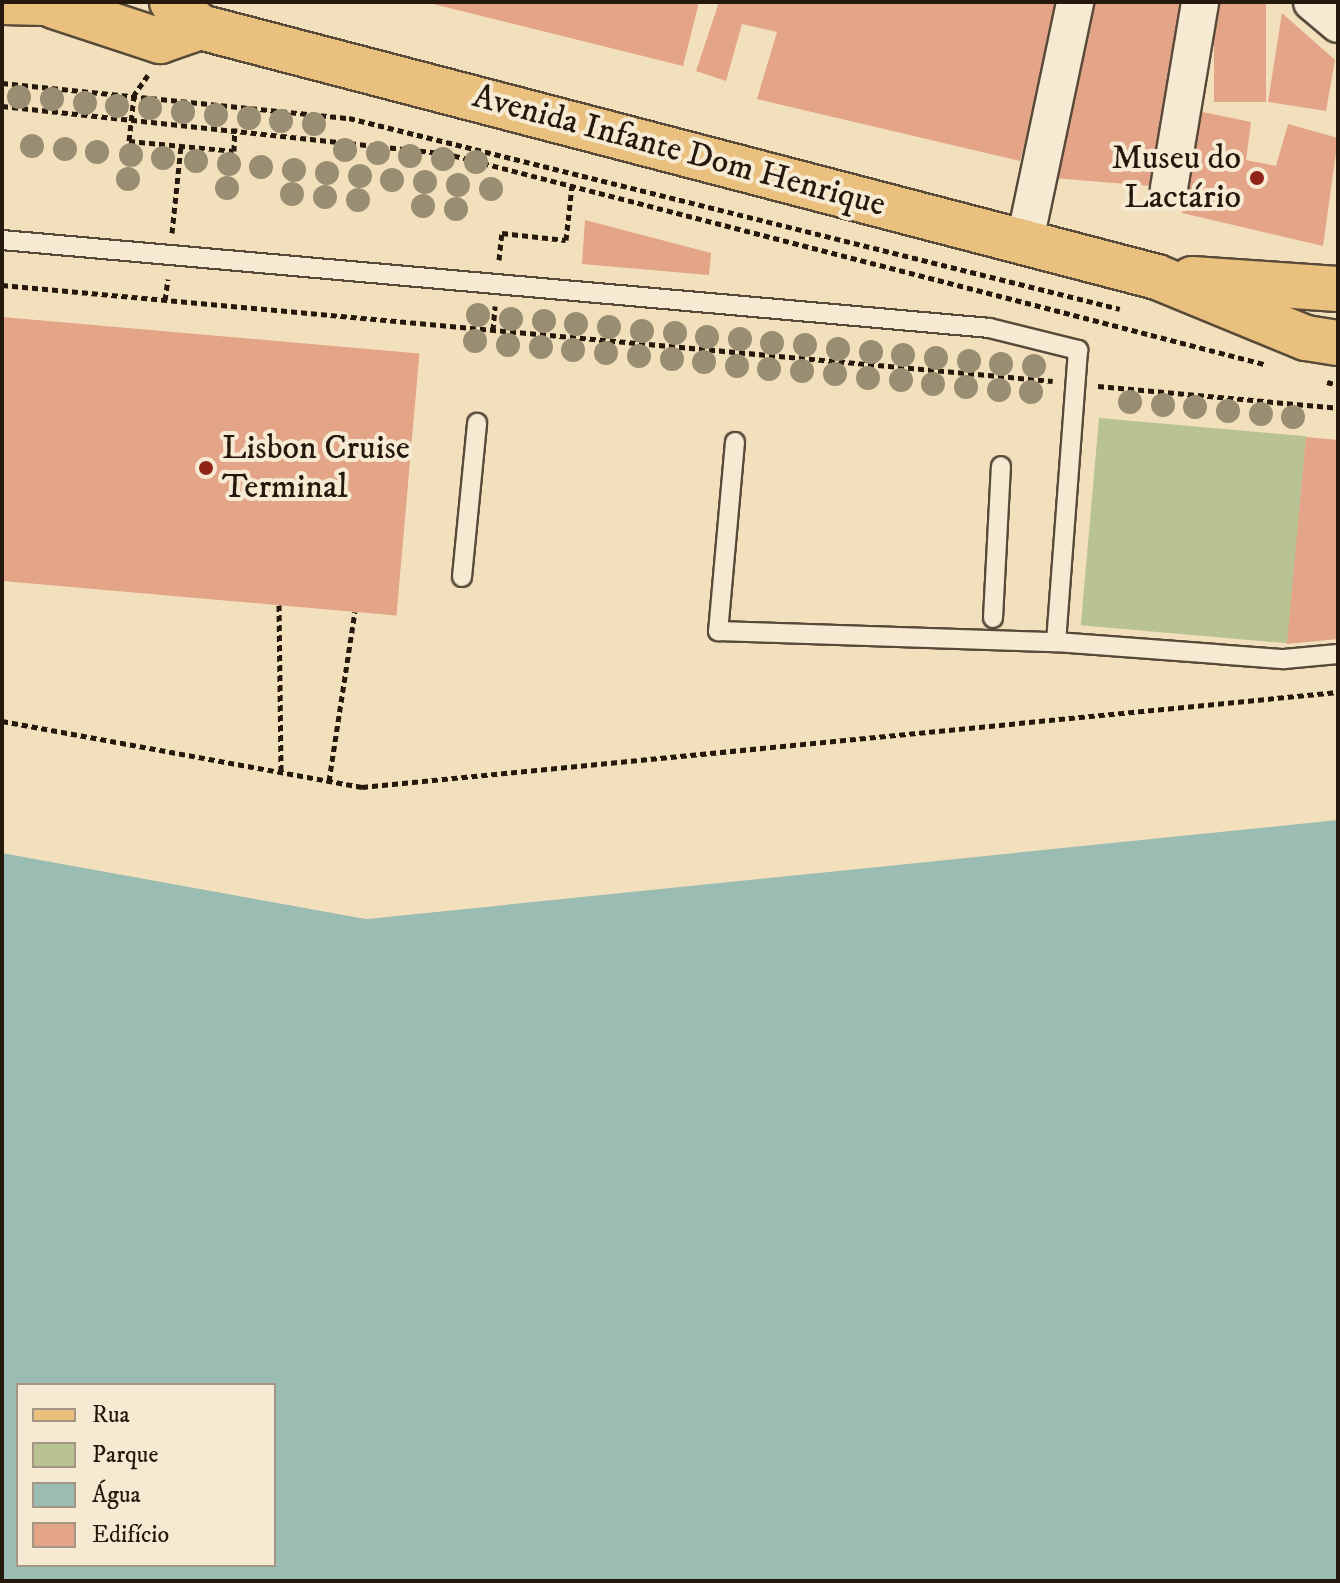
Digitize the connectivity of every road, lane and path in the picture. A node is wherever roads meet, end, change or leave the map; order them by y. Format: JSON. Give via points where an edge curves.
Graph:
{"nodes":[{"id":1,"x":4,"y":2,"type":"edge"},
{"id":2,"x":112,"y":2,"type":"edge"},
{"id":3,"x":1075,"y":2,"type":"edge"},
{"id":4,"x":1200,"y":2,"type":"edge"},
{"id":5,"x":1312,"y":2,"type":"edge"},
{"id":6,"x":54,"y":6,"type":"junction"},
{"id":7,"x":184,"y":18,"type":"edge"},
{"id":8,"x":1338,"y":24,"type":"edge"},
{"id":9,"x":2,"y":83,"type":"edge"},
{"id":10,"x":134,"y":95,"type":"junction"},
{"id":11,"x":2,"y":106,"type":"edge"},
{"id":12,"x":131,"y":118,"type":"junction"},
{"id":13,"x":235,"y":128,"type":"junction"},
{"id":14,"x":181,"y":146,"type":"junction"},
{"id":15,"x":572,"y":186,"type":"junction"},
{"id":16,"x":1169,"y":188,"type":"dead end"},
{"id":17,"x":2,"y":240,"type":"edge"},
{"id":18,"x":1024,"y":245,"type":"junction"},
{"id":19,"x":170,"y":255,"type":"junction"},
{"id":20,"x":1157,"y":277,"type":"junction"},
{"id":21,"x":497,"y":284,"type":"junction"},
{"id":22,"x":2,"y":285,"type":"edge"},
{"id":23,"x":1338,"y":289,"type":"edge"},
{"id":24,"x":165,"y":300,"type":"junction"},
{"id":25,"x":1131,"y":312,"type":"dead end"},
{"id":26,"x":493,"y":330,"type":"junction"},
{"id":27,"x":1330,"y":362,"type":"edge"},
{"id":28,"x":1278,"y":368,"type":"dead end"},
{"id":29,"x":1075,"y":384,"type":"junction"},
{"id":30,"x":1338,"y":385,"type":"edge"},
{"id":31,"x":1338,"y":408,"type":"edge"},
{"id":32,"x":477,"y":423,"type":"dead end"},
{"id":33,"x":735,"y":442,"type":"dead end"},
{"id":34,"x":1001,"y":466,"type":"dead end"},
{"id":35,"x":462,"y":577,"type":"dead end"},
{"id":36,"x":279,"y":605,"type":"dead end"},
{"id":37,"x":355,"y":612,"type":"dead end"},
{"id":38,"x":993,"y":618,"type":"dead end"},
{"id":39,"x":1056,"y":642,"type":"junction"},
{"id":40,"x":1338,"y":654,"type":"edge"},
{"id":41,"x":1338,"y":692,"type":"edge"},
{"id":42,"x":2,"y":721,"type":"edge"},
{"id":43,"x":281,"y":772,"type":"junction"},
{"id":44,"x":329,"y":781,"type":"junction"}],
"edges":[{"from":1,"to":6,"type":"main road","name":"Avenida Infante Dom Henrique"},
{"from":2,"to":6,"type":"main road","name":"Avenida Infante Dom Henrique"},
{"from":3,"to":18,"type":"street"},
{"from":4,"to":16,"type":"street"},
{"from":5,"to":8,"type":"street"},
{"from":6,"to":7,"type":"main road","name":"Avenida Infante Dom Henrique"},
{"from":7,"to":10,"type":"path"},
{"from":7,"to":18,"type":"main road","name":"Avenida Infante Dom Henrique"},
{"from":9,"to":10,"type":"path"},
{"from":10,"to":12,"type":"path"},
{"from":10,"to":25,"type":"path","via":[[349,118]]},
{"from":11,"to":12,"type":"path"},
{"from":12,"to":13,"type":"path"},
{"from":12,"to":14,"type":"path","via":[[129,141]]},
{"from":13,"to":14,"type":"path","via":[[234,151]]},
{"from":13,"to":15,"type":"path","via":[[444,153]]},
{"from":14,"to":19,"type":"path"},
{"from":15,"to":21,"type":"path","via":[[566,240],[502,233]]},
{"from":15,"to":28,"type":"path"},
{"from":17,"to":19,"type":"lane"},
{"from":18,"to":20,"type":"main road","name":"Avenida Infante Dom Henrique"},
{"from":19,"to":21,"type":"lane"},
{"from":19,"to":24,"type":"path"},
{"from":20,"to":23,"type":"main road","name":"Avenida Infante Dom Henrique"},
{"from":20,"to":27,"type":"main road","name":"Avenida Infante Dom Henrique","via":[[1306,338]]},
{"from":21,"to":26,"type":"path"},
{"from":21,"to":29,"type":"lane","via":[[989,328],[1078,350]]},
{"from":22,"to":24,"type":"path"},
{"from":24,"to":26,"type":"path"},
{"from":26,"to":29,"type":"path"},
{"from":27,"to":30,"type":"path"},
{"from":29,"to":31,"type":"path"},
{"from":29,"to":39,"type":"lane"},
{"from":32,"to":35,"type":"lane"},
{"from":33,"to":39,"type":"lane","via":[[718,631]]},
{"from":34,"to":38,"type":"lane"},
{"from":36,"to":43,"type":"path"},
{"from":37,"to":44,"type":"path"},
{"from":39,"to":40,"type":"lane","via":[[1284,659]]},
{"from":41,"to":44,"type":"path","via":[[362,787]]},
{"from":42,"to":43,"type":"path"},
{"from":43,"to":44,"type":"path"}]}
